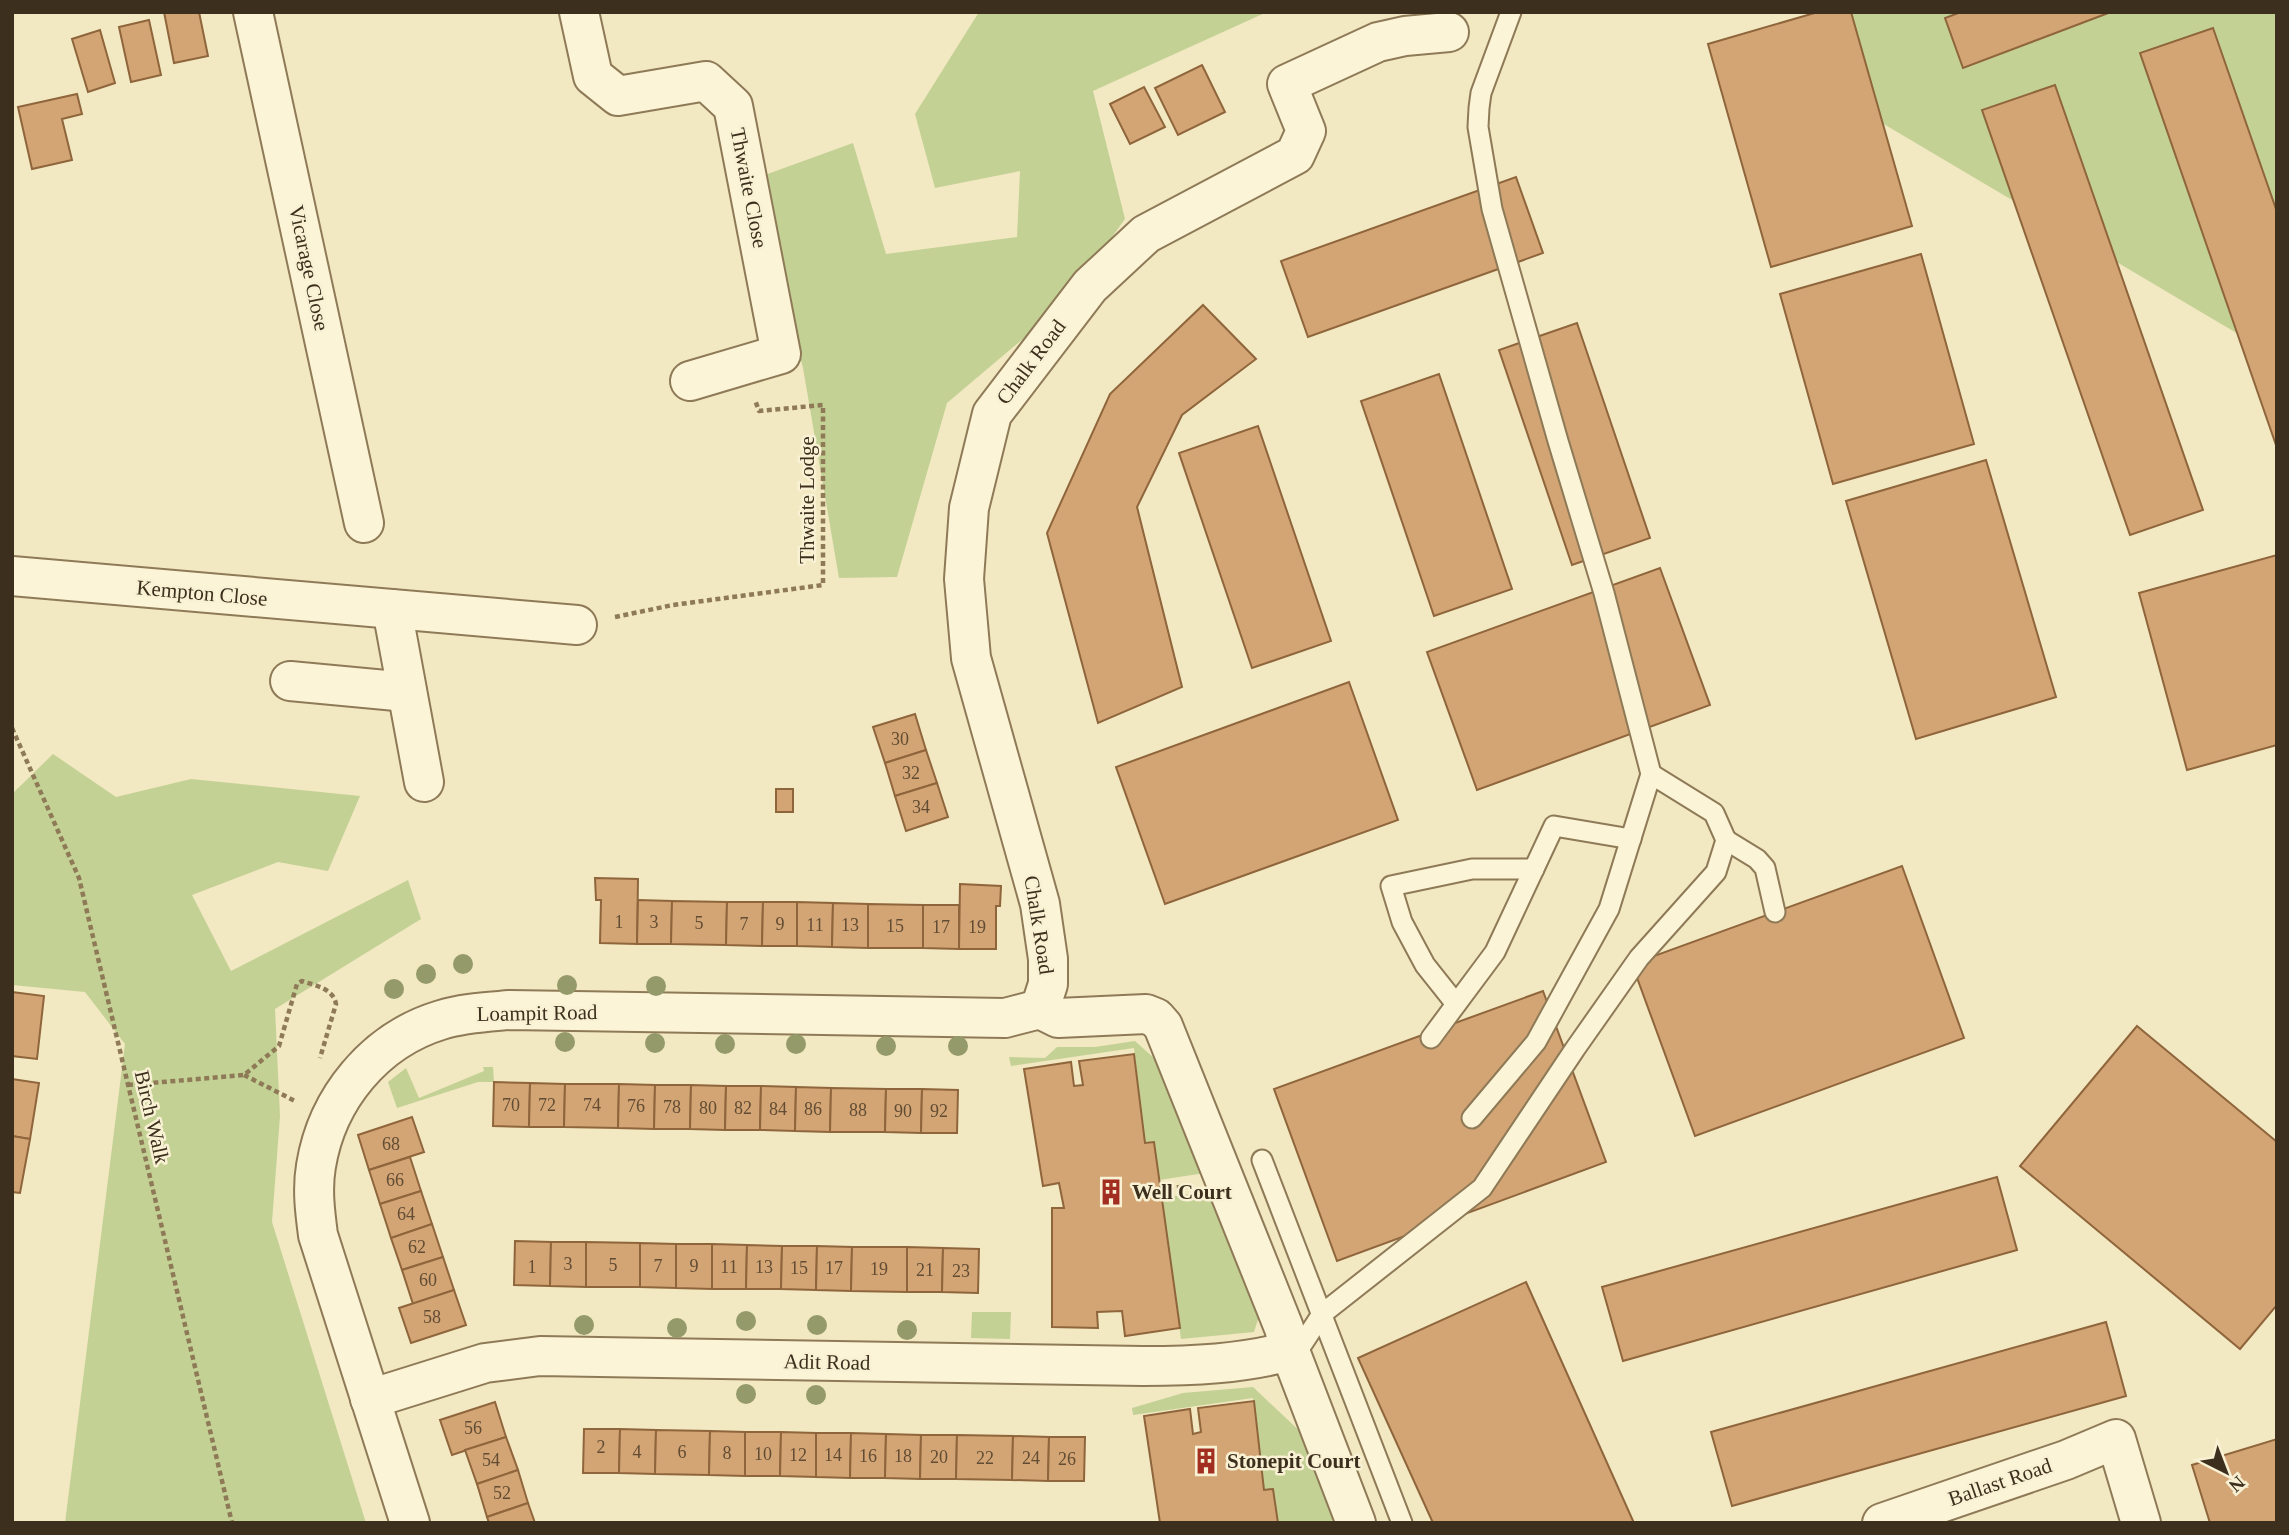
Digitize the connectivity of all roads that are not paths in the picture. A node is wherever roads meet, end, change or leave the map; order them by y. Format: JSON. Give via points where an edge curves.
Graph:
{"nodes":[{"id":1,"x":253,"y":12,"type":"edge"},
{"id":2,"x":579,"y":12,"type":"edge"},
{"id":3,"x":1511,"y":12,"type":"edge"},
{"id":4,"x":1449,"y":32,"type":"dead end"},
{"id":5,"x":690,"y":381,"type":"dead end"},
{"id":6,"x":364,"y":523,"type":"dead end"},
{"id":7,"x":12,"y":576,"type":"edge"},
{"id":8,"x":392,"y":609,"type":"junction"},
{"id":9,"x":577,"y":625,"type":"road end"},
{"id":10,"x":290,"y":681,"type":"dead end"},
{"id":11,"x":407,"y":692,"type":"junction"},
{"id":12,"x":1651,"y":774,"type":"junction"},
{"id":13,"x":424,"y":782,"type":"dead end"},
{"id":14,"x":1631,"y":839,"type":"junction"},
{"id":15,"x":1726,"y":840,"type":"junction"},
{"id":16,"x":1534,"y":869,"type":"junction"},
{"id":17,"x":1775,"y":912,"type":"dead end"},
{"id":18,"x":1456,"y":1004,"type":"junction"},
{"id":19,"x":1040,"y":1009,"type":"junction"},
{"id":20,"x":1431,"y":1038,"type":"dead end"},
{"id":21,"x":1472,"y":1118,"type":"dead end"},
{"id":22,"x":1262,"y":1160,"type":"dead end"},
{"id":23,"x":1322,"y":1314,"type":"junction"},
{"id":24,"x":1290,"y":1351,"type":"junction"},
{"id":25,"x":370,"y":1399,"type":"junction"},
{"id":26,"x":410,"y":1523,"type":"edge"},
{"id":27,"x":1356,"y":1523,"type":"edge"},
{"id":28,"x":1402,"y":1523,"type":"edge"},
{"id":29,"x":1882,"y":1523,"type":"edge"},
{"id":30,"x":2141,"y":1523,"type":"edge"}],
"edges":[{"from":1,"to":6,"type":"street","name":"Vicarage Close"},
{"from":2,"to":5,"type":"street","name":"Thwaite Close","via":[[593,76],[618,96],[706,80],[733,106],[781,354]]},
{"from":3,"to":12,"type":"lane","via":[[1480,93],[1478,127],[1492,209],[1604,593]]},
{"from":4,"to":19,"type":"street","name":"Chalk Road","via":[[1378,42],[1287,85],[1306,131],[1295,155],[1146,234],[1090,286],[992,414],[969,508],[966,620],[971,658],[1040,904],[1048,959],[1048,984]]},
{"from":7,"to":8,"type":"street","name":"Kempton Close"},
{"from":8,"to":9,"type":"street","name":"Kempton Close"},
{"from":8,"to":11,"type":"street"},
{"from":10,"to":11,"type":"street"},
{"from":11,"to":13,"type":"street"},
{"from":12,"to":14,"type":"lane"},
{"from":12,"to":15,"type":"lane","via":[[1714,813]]},
{"from":14,"to":16,"type":"lane","via":[[1554,826]]},
{"from":14,"to":21,"type":"lane","via":[[1609,909],[1536,1042]]},
{"from":15,"to":17,"type":"lane","via":[[1765,868]]},
{"from":15,"to":23,"type":"lane","via":[[1716,872],[1639,958],[1482,1188]]},
{"from":16,"to":18,"type":"lane","via":[[1495,952]]},
{"from":16,"to":18,"type":"lane","via":[[1472,869],[1391,886],[1402,922],[1425,965]]},
{"from":18,"to":20,"type":"lane"},
{"from":19,"to":24,"type":"street","via":[[1058,1018],[1146,1014],[1163,1026]]},
{"from":19,"to":25,"type":"street","name":"Loampit Road","via":[[1005,1018],[510,1010],[442,1019],[410,1032],[381,1052],[338,1100],[315,1167],[318,1235]]},
{"from":22,"to":23,"type":"lane"},
{"from":23,"to":24,"type":"lane","via":[[1303,1342]]},
{"from":23,"to":28,"type":"lane"},
{"from":24,"to":25,"type":"street","name":"Adit Road","via":[[1256,1360],[1143,1366],[540,1356],[485,1363]]},
{"from":24,"to":27,"type":"street"},
{"from":25,"to":26,"type":"street","name":"Loampit Road"},
{"from":29,"to":30,"type":"street","name":"Ballast Road","via":[[2066,1460],[2116,1438]]}]}
